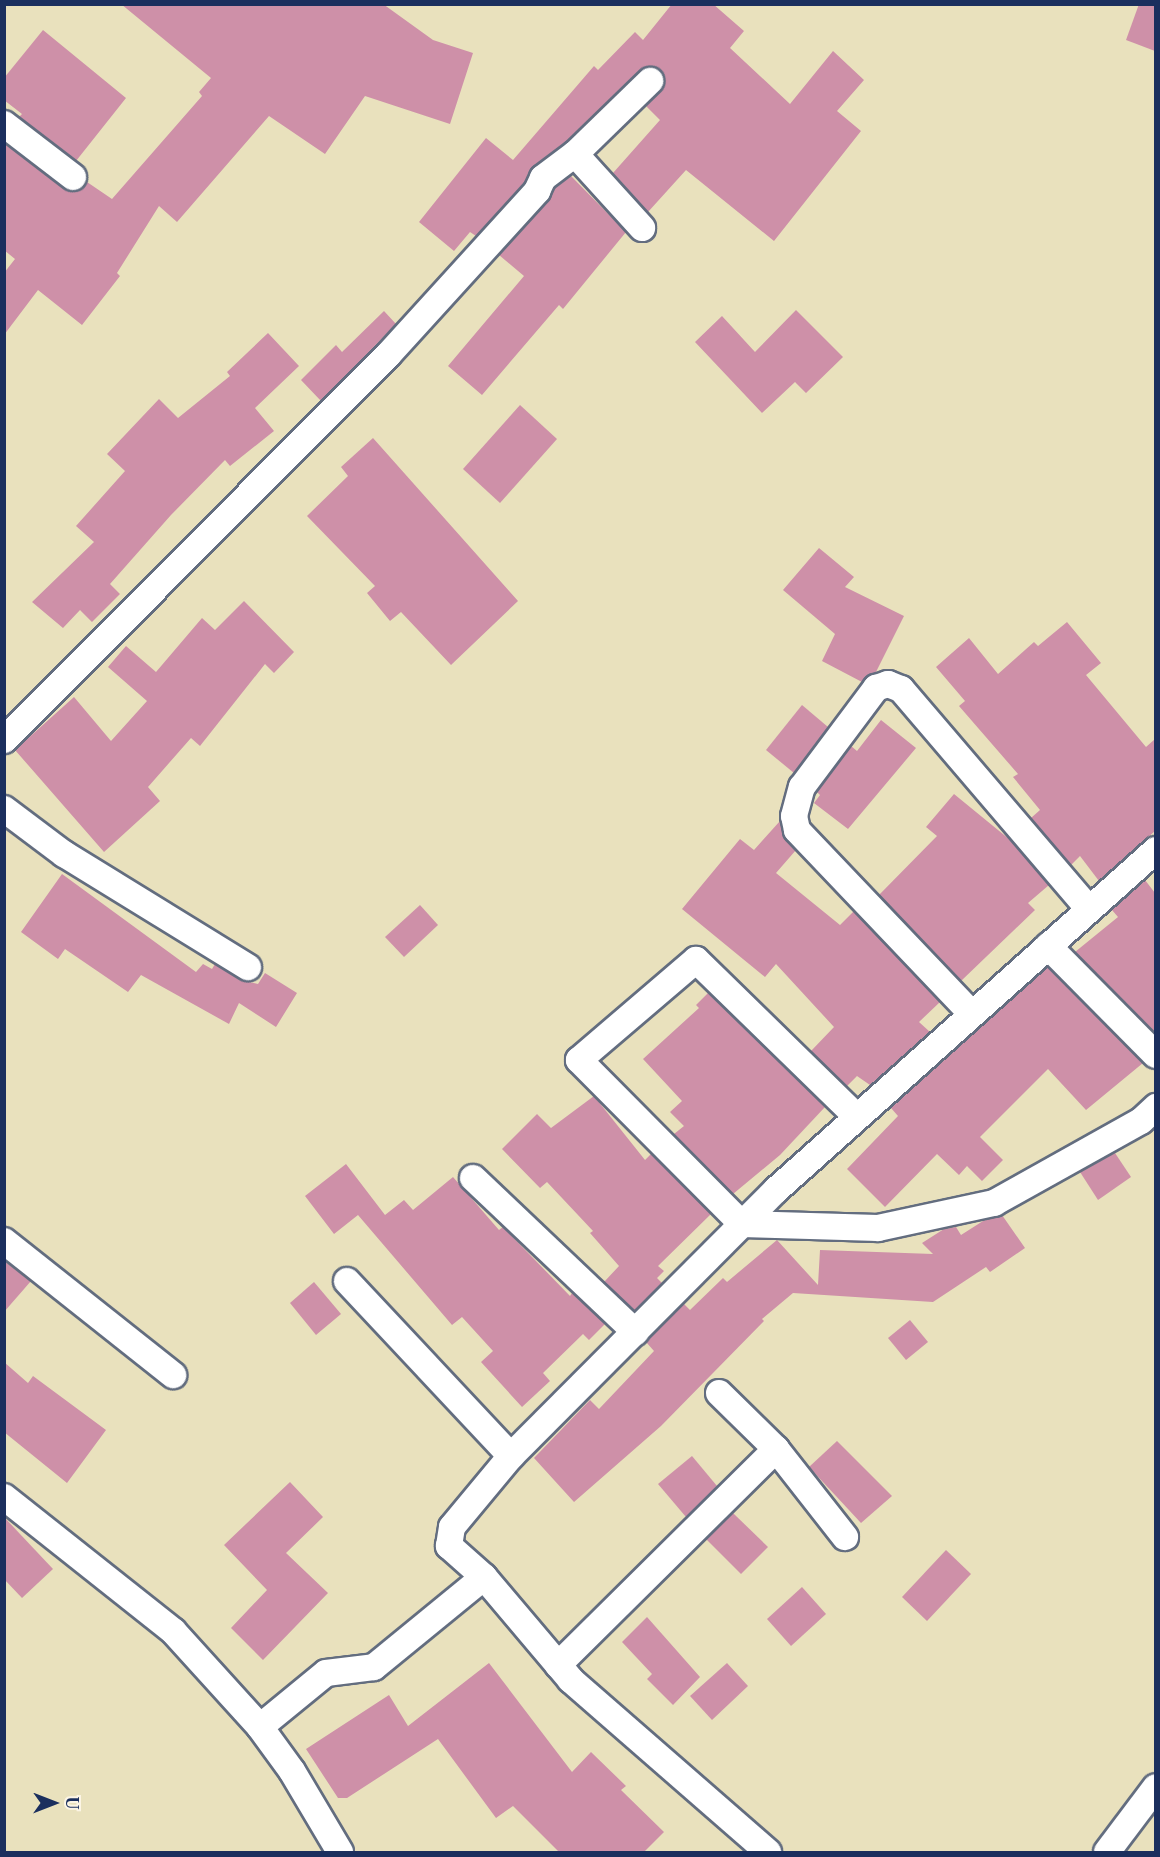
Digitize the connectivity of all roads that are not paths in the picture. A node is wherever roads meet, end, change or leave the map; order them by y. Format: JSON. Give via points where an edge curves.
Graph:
{"nodes":[{"id":1,"x":650,"y":81,"type":"dead end"},
{"id":2,"x":4,"y":124,"type":"edge"},
{"id":3,"x":575,"y":154,"type":"junction"},
{"id":4,"x":73,"y":177,"type":"dead end"},
{"id":5,"x":642,"y":228,"type":"dead end"},
{"id":6,"x":4,"y":740,"type":"edge"},
{"id":7,"x":4,"y":809,"type":"edge"},
{"id":8,"x":1155,"y":850,"type":"edge"},
{"id":9,"x":1089,"y":909,"type":"junction"},
{"id":10,"x":1048,"y":946,"type":"junction"},
{"id":11,"x":248,"y":967,"type":"dead end"},
{"id":12,"x":972,"y":1014,"type":"junction"},
{"id":13,"x":1155,"y":1055,"type":"edge"},
{"id":14,"x":1155,"y":1107,"type":"edge"},
{"id":15,"x":857,"y":1117,"type":"junction"},
{"id":16,"x":473,"y":1178,"type":"dead end"},
{"id":17,"x":742,"y":1224,"type":"junction"},
{"id":18,"x":4,"y":1241,"type":"edge"},
{"id":19,"x":347,"y":1281,"type":"dead end"},
{"id":20,"x":635,"y":1332,"type":"junction"},
{"id":21,"x":174,"y":1375,"type":"dead end"},
{"id":22,"x":719,"y":1393,"type":"dead end"},
{"id":23,"x":776,"y":1449,"type":"junction"},
{"id":24,"x":511,"y":1456,"type":"junction"},
{"id":25,"x":4,"y":1497,"type":"edge"},
{"id":26,"x":846,"y":1537,"type":"dead end"},
{"id":27,"x":484,"y":1577,"type":"junction"},
{"id":28,"x":558,"y":1665,"type":"junction"},
{"id":29,"x":260,"y":1727,"type":"junction"},
{"id":30,"x":1155,"y":1787,"type":"edge"},
{"id":31,"x":340,"y":1852,"type":"edge"},
{"id":32,"x":768,"y":1852,"type":"edge"},
{"id":33,"x":1107,"y":1852,"type":"edge"}],
"edges":[{"from":1,"to":3,"type":"street"},
{"from":2,"to":4,"type":"street"},
{"from":3,"to":5,"type":"street"},
{"from":3,"to":6,"type":"street","via":[[543,178],[537,191],[388,355]]},
{"from":7,"to":11,"type":"street","via":[[64,854]]},
{"from":8,"to":9,"type":"street"},
{"from":9,"to":10,"type":"street"},
{"from":9,"to":12,"type":"street","via":[[901,689],[888,684],[876,688],[802,787],[794,816],[797,830]]},
{"from":10,"to":12,"type":"street"},
{"from":10,"to":13,"type":"street"},
{"from":12,"to":15,"type":"street"},
{"from":14,"to":17,"type":"street","via":[[1141,1121],[994,1203],[878,1228]]},
{"from":15,"to":17,"type":"street"},
{"from":15,"to":17,"type":"street","via":[[696,960],[579,1060]]},
{"from":16,"to":20,"type":"street"},
{"from":17,"to":20,"type":"street"},
{"from":18,"to":21,"type":"street"},
{"from":19,"to":24,"type":"street"},
{"from":20,"to":24,"type":"street"},
{"from":22,"to":23,"type":"street"},
{"from":23,"to":26,"type":"street"},
{"from":23,"to":28,"type":"street"},
{"from":24,"to":27,"type":"street","via":[[452,1527],[449,1546]]},
{"from":25,"to":29,"type":"street","via":[[174,1631]]},
{"from":27,"to":28,"type":"street"},
{"from":27,"to":29,"type":"street","via":[[374,1667],[326,1673]]},
{"from":28,"to":32,"type":"street"},
{"from":29,"to":31,"type":"street","via":[[292,1771]]},
{"from":30,"to":33,"type":"street"}]}
